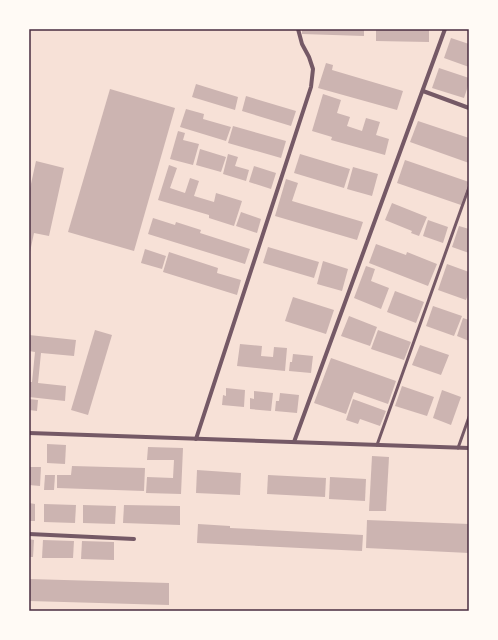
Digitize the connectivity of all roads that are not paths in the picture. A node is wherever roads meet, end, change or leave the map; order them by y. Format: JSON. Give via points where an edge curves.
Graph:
{"nodes":[{"id":1,"x":298,"y":29,"type":"edge"},
{"id":2,"x":446,"y":29,"type":"edge"},
{"id":3,"x":423,"y":91,"type":"junction"},
{"id":4,"x":469,"y":108,"type":"edge"},
{"id":5,"x":469,"y":187,"type":"edge"},
{"id":6,"x":469,"y":417,"type":"edge"},
{"id":7,"x":29,"y":434,"type":"edge"},
{"id":8,"x":196,"y":439,"type":"junction"},
{"id":9,"x":294,"y":442,"type":"junction"},
{"id":10,"x":377,"y":445,"type":"junction"},
{"id":11,"x":458,"y":448,"type":"junction"},
{"id":12,"x":469,"y":448,"type":"edge"},
{"id":13,"x":29,"y":534,"type":"edge"},
{"id":14,"x":134,"y":539,"type":"dead end"}],
"edges":[{"from":1,"to":8,"type":"street","via":[[313,69],[311,87]]},
{"from":2,"to":3,"type":"street"},
{"from":3,"to":4,"type":"street"},
{"from":3,"to":9,"type":"street"},
{"from":5,"to":10,"type":"lane"},
{"from":6,"to":11,"type":"lane"},
{"from":7,"to":8,"type":"street"},
{"from":8,"to":9,"type":"street"},
{"from":9,"to":10,"type":"street"},
{"from":10,"to":11,"type":"street"},
{"from":11,"to":12,"type":"street"},
{"from":13,"to":14,"type":"street"}]}
